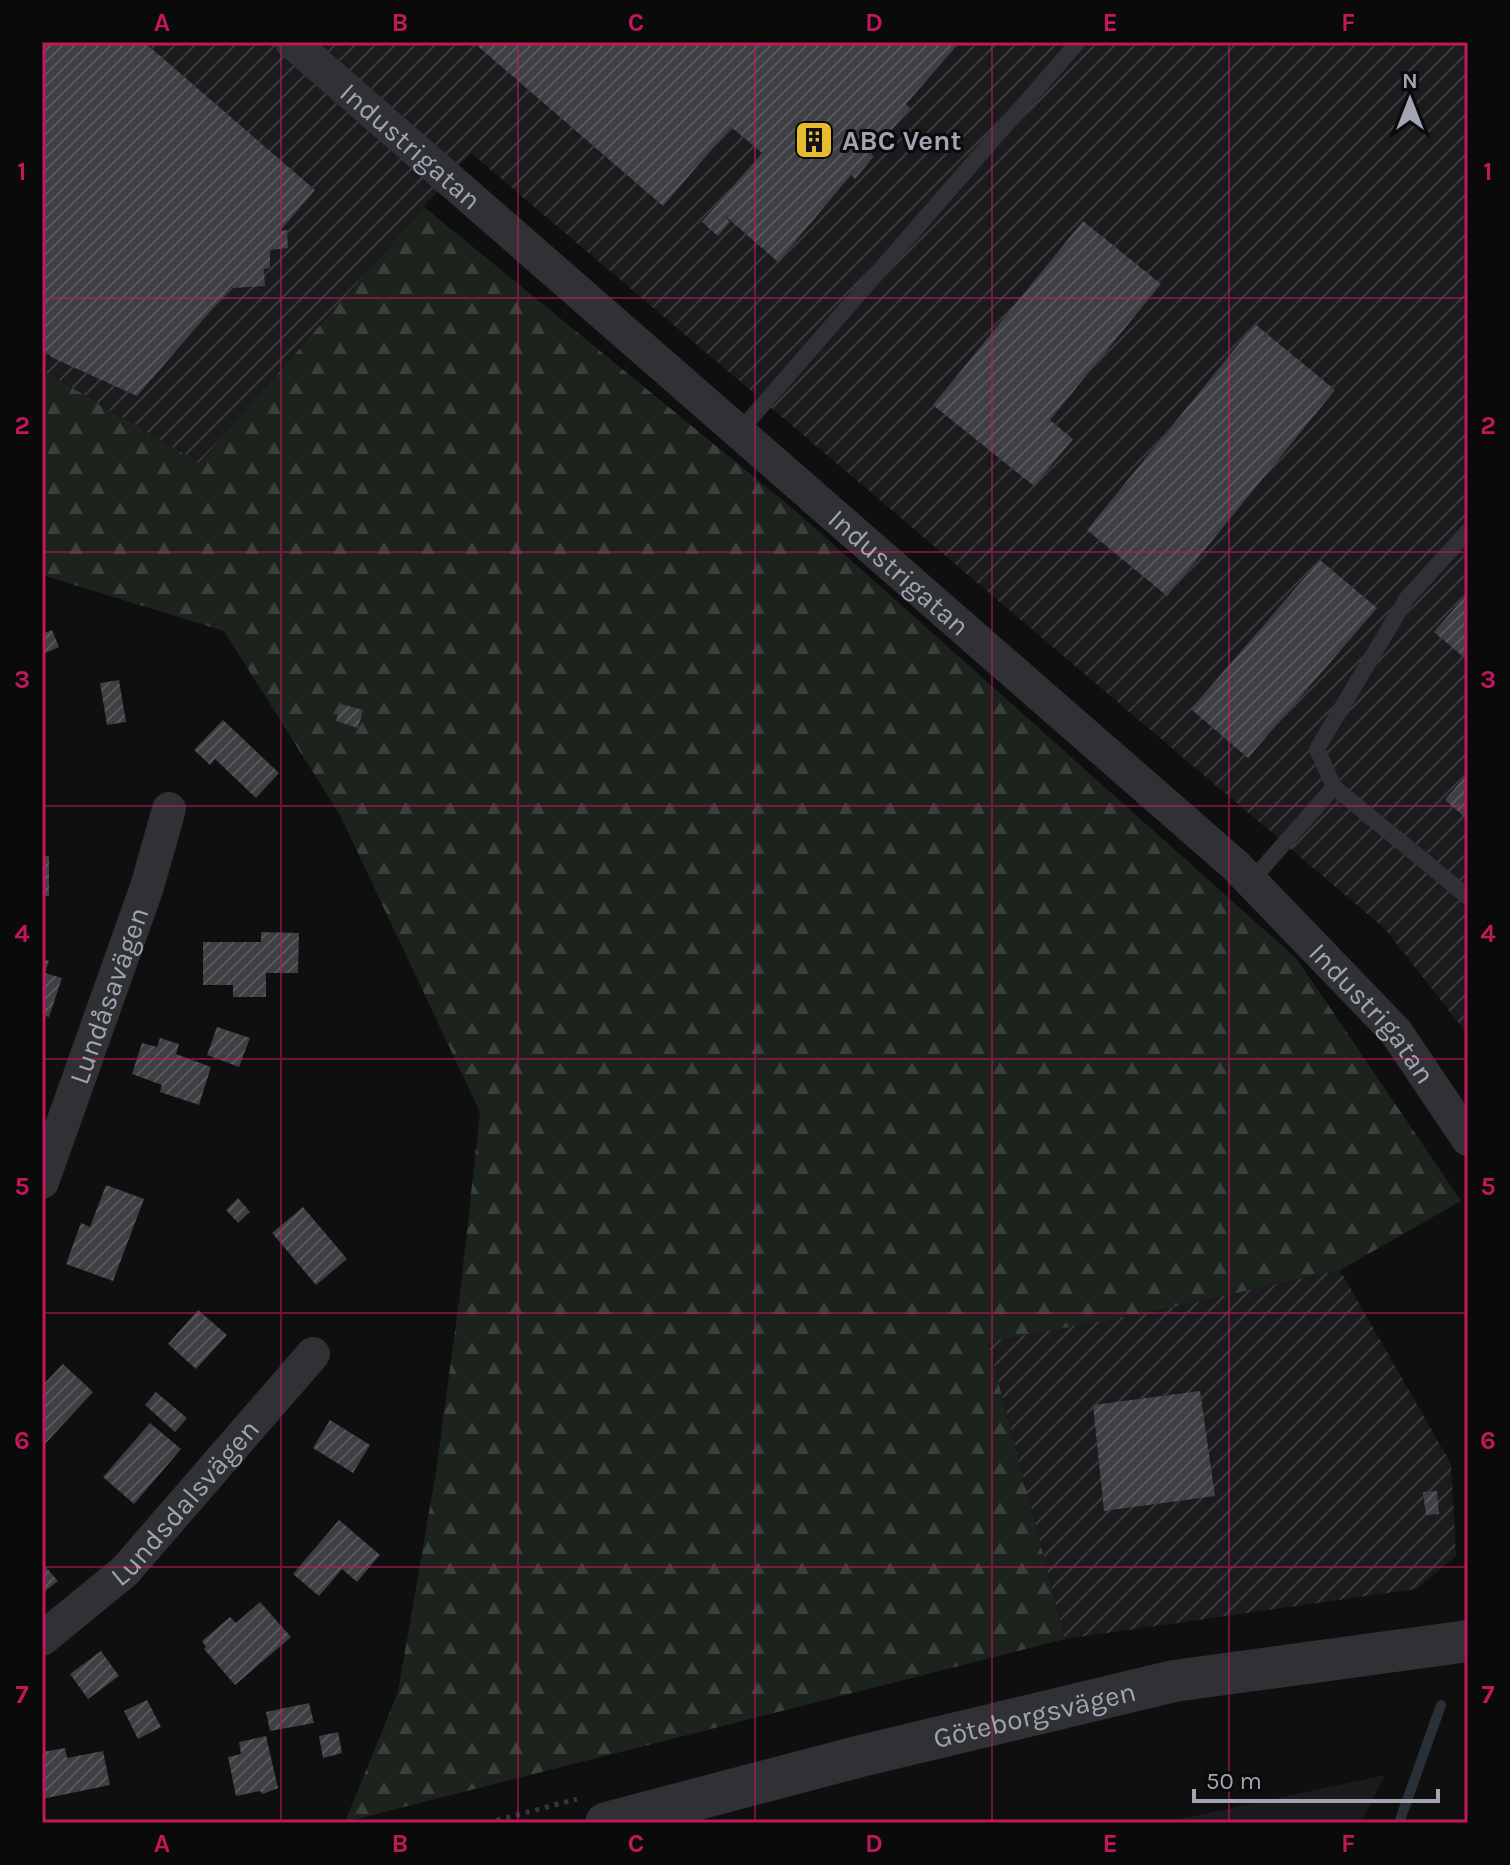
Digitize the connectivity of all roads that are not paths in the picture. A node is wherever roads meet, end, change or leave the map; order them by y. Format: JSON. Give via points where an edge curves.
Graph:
{"nodes":[{"id":1,"x":292,"y":42,"type":"edge"},
{"id":2,"x":1078,"y":42,"type":"edge"},
{"id":3,"x":739,"y":432,"type":"junction"},
{"id":4,"x":1468,"y":531,"type":"edge"},
{"id":5,"x":1334,"y":787,"type":"junction"},
{"id":6,"x":169,"y":809,"type":"dead end"},
{"id":7,"x":1251,"y":881,"type":"junction"},
{"id":8,"x":1468,"y":897,"type":"edge"},
{"id":9,"x":1468,"y":1139,"type":"edge"},
{"id":10,"x":42,"y":1182,"type":"edge"},
{"id":11,"x":313,"y":1354,"type":"dead end"},
{"id":12,"x":42,"y":1639,"type":"edge"},
{"id":13,"x":1468,"y":1641,"type":"edge"},
{"id":14,"x":606,"y":1823,"type":"edge"}],
"edges":[{"from":1,"to":3,"type":"street","name":"Industrigatan"},
{"from":2,"to":3,"type":"lane"},
{"from":3,"to":7,"type":"street","name":"Industrigatan"},
{"from":4,"to":5,"type":"lane","via":[[1407,598],[1317,749]]},
{"from":5,"to":7,"type":"lane"},
{"from":5,"to":8,"type":"lane"},
{"from":6,"to":10,"type":"street","name":"Lundåsavägen","via":[[147,887]]},
{"from":7,"to":9,"type":"street","name":"Industrigatan","via":[[1396,1032]]},
{"from":11,"to":12,"type":"street","name":"Lundsdalsvägen","via":[[125,1571]]},
{"from":13,"to":14,"type":"street","name":"Göteborgsvägen","via":[[1174,1681]]}]}
